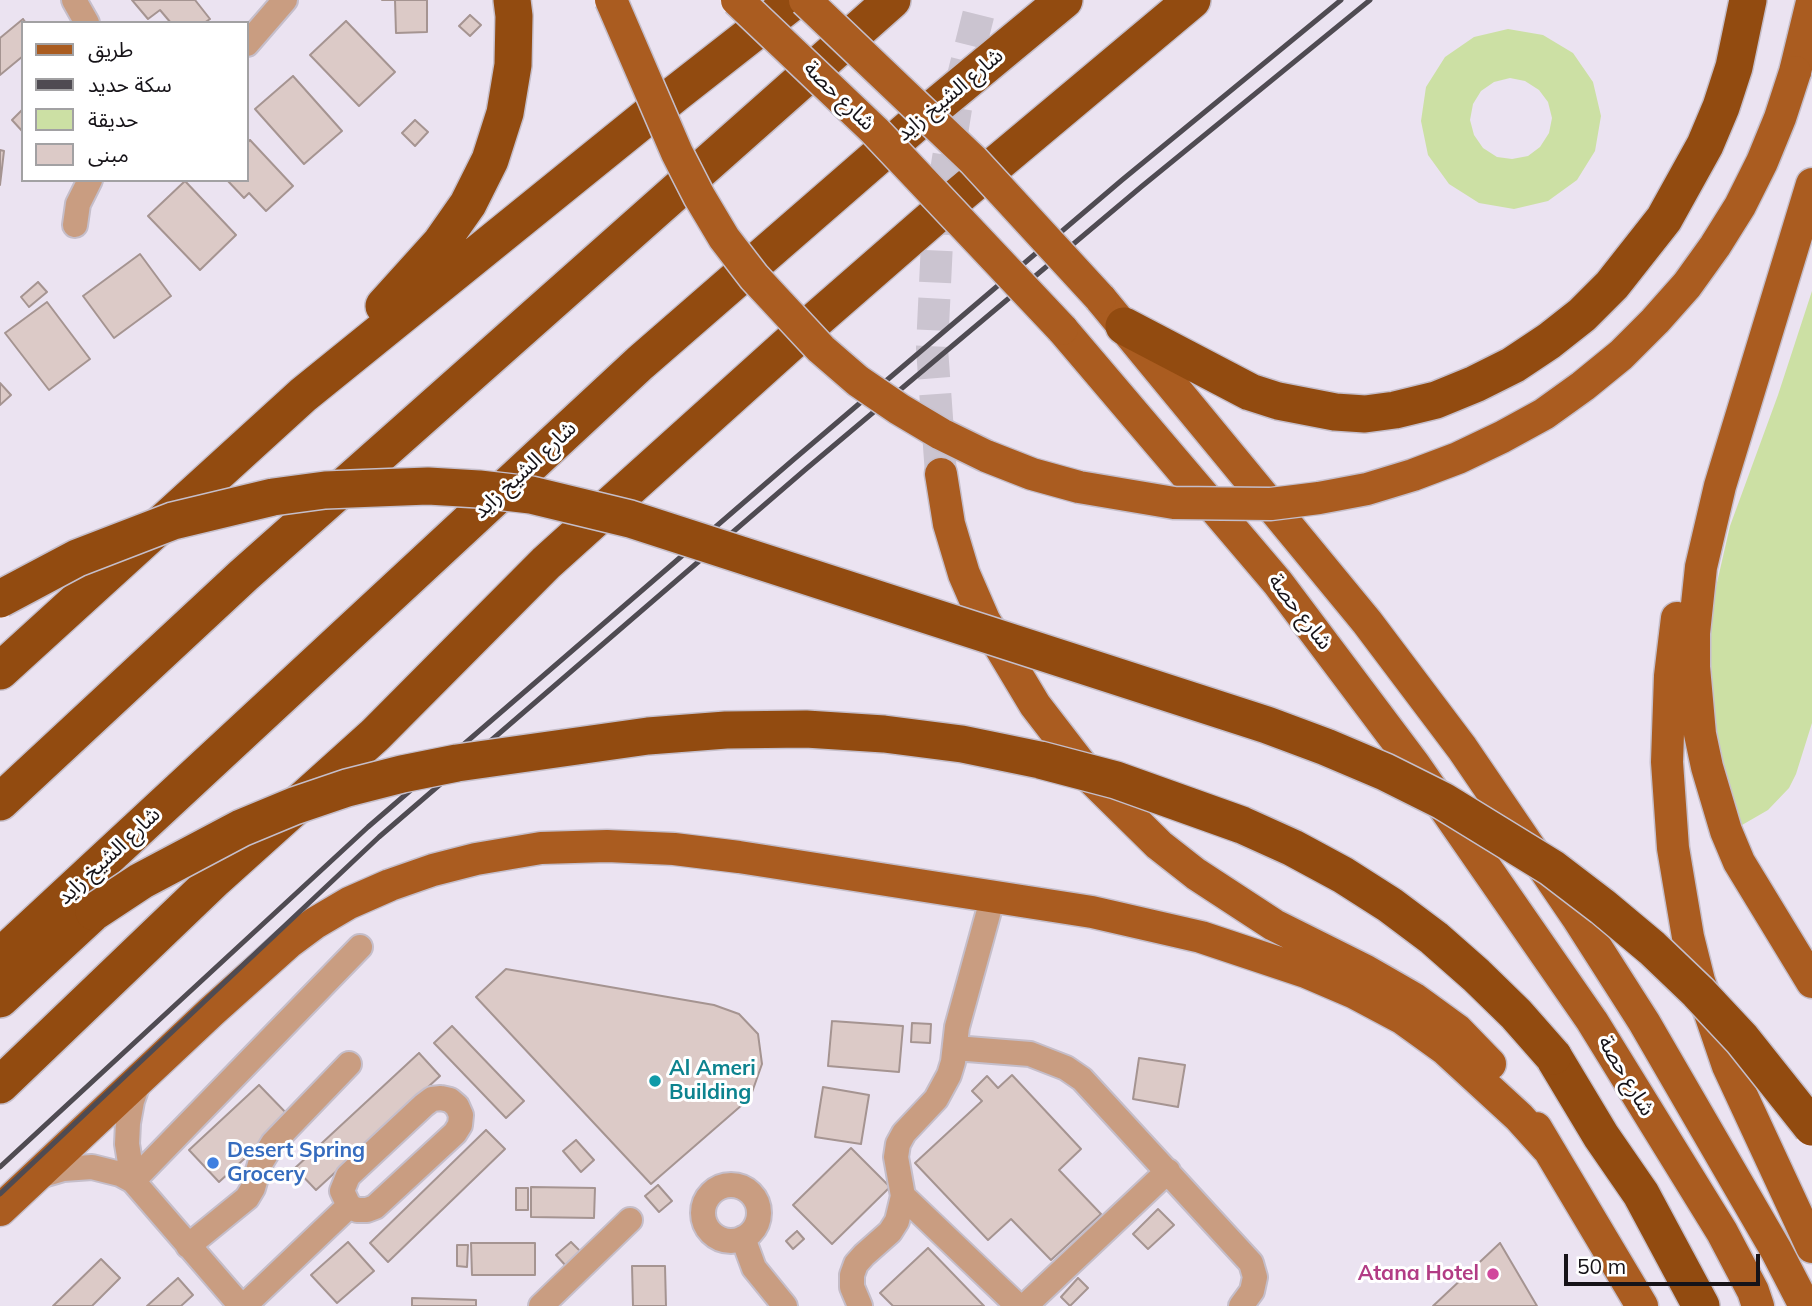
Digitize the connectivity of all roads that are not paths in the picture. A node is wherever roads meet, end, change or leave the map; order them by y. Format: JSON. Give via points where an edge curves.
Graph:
{"nodes":[{"id":1,"x":74,"y":0,"type":"edge"},
{"id":2,"x":285,"y":0,"type":"edge"},
{"id":3,"x":512,"y":0,"type":"edge"},
{"id":4,"x":611,"y":0,"type":"edge"},
{"id":5,"x":737,"y":0,"type":"edge"},
{"id":6,"x":795,"y":0,"type":"edge"},
{"id":7,"x":805,"y":0,"type":"edge"},
{"id":8,"x":892,"y":0,"type":"edge"},
{"id":9,"x":1064,"y":0,"type":"edge"},
{"id":10,"x":1192,"y":0,"type":"edge"},
{"id":11,"x":1218,"y":0,"type":"edge"},
{"id":12,"x":1748,"y":0,"type":"edge"},
{"id":13,"x":1812,"y":2,"type":"edge"},
{"id":14,"x":86,"y":21,"type":"edge"},
{"id":15,"x":248,"y":43,"type":"edge"},
{"id":16,"x":1093,"y":84,"type":"junction"},
{"id":17,"x":89,"y":182,"type":"edge"},
{"id":18,"x":1812,"y":184,"type":"edge"},
{"id":19,"x":75,"y":225,"type":"dead end"},
{"id":20,"x":1124,"y":326,"type":"junction"},
{"id":21,"x":303,"y":396,"type":"junction"},
{"id":22,"x":941,"y":474,"type":"tunnel mouth"},
{"id":23,"x":1720,"y":486,"type":"junction"},
{"id":24,"x":0,"y":599,"type":"edge"},
{"id":25,"x":0,"y":671,"type":"edge"},
{"id":26,"x":0,"y":802,"type":"edge"},
{"id":27,"x":993,"y":896,"type":"junction"},
{"id":28,"x":360,"y":947,"type":"dead end"},
{"id":29,"x":0,"y":957,"type":"edge"},
{"id":30,"x":1812,"y":982,"type":"edge"},
{"id":31,"x":0,"y":999,"type":"edge"},
{"id":32,"x":40,"y":1046,"type":"junction"},
{"id":33,"x":955,"y":1048,"type":"junction"},
{"id":34,"x":349,"y":1064,"type":"dead end"},
{"id":35,"x":0,"y":1074,"type":"edge"},
{"id":36,"x":139,"y":1081,"type":"junction"},
{"id":37,"x":0,"y":1085,"type":"edge"},
{"id":38,"x":1812,"y":1127,"type":"edge"},
{"id":39,"x":1547,"y":1148,"type":"junction"},
{"id":40,"x":1168,"y":1171,"type":"junction"},
{"id":41,"x":35,"y":1178,"type":"junction"},
{"id":42,"x":138,"y":1187,"type":"junction"},
{"id":43,"x":903,"y":1196,"type":"junction"},
{"id":44,"x":349,"y":1206,"type":"junction"},
{"id":45,"x":0,"y":1210,"type":"edge"},
{"id":46,"x":630,"y":1220,"type":"dead end"},
{"id":47,"x":743,"y":1238,"type":"dead end"},
{"id":48,"x":188,"y":1245,"type":"junction"},
{"id":49,"x":1812,"y":1247,"type":"edge"},
{"id":50,"x":242,"y":1306,"type":"edge"},
{"id":51,"x":541,"y":1306,"type":"edge"},
{"id":52,"x":785,"y":1306,"type":"edge"},
{"id":53,"x":860,"y":1306,"type":"edge"},
{"id":54,"x":1018,"y":1306,"type":"edge"},
{"id":55,"x":1025,"y":1306,"type":"edge"},
{"id":56,"x":1241,"y":1306,"type":"edge"},
{"id":57,"x":1642,"y":1306,"type":"edge"},
{"id":58,"x":1701,"y":1306,"type":"edge"},
{"id":59,"x":1758,"y":1306,"type":"edge"},
{"id":60,"x":1805,"y":1306,"type":"edge"}],
"edges":[{"from":1,"to":14,"type":"street"},
{"from":2,"to":15,"type":"street"},
{"from":3,"to":21,"type":"highway","via":[[513,65],[505,113],[490,160],[468,204],[440,244]]},
{"from":4,"to":13,"type":"main road","bridge":true,"via":[[677,153],[724,237],[754,277],[821,349],[858,381],[941,434],[1032,474],[1127,497],[1223,505],[1319,498],[1413,475],[1458,458],[1544,414],[1621,355],[1694,275],[1740,205],[1780,118]]},
{"from":5,"to":59,"type":"main road","name":"شارع حصة","bridge":true,"via":[[875,131],[1062,329],[1278,583],[1414,764],[1592,1021],[1715,1220]]},
{"from":6,"to":21,"type":"highway"},
{"from":7,"to":20,"type":"main road","name":"شارع حصة","bridge":true,"via":[[973,160]]},
{"from":8,"to":26,"type":"highway","via":[[244,575]]},
{"from":9,"to":29,"type":"highway","name":"شارع الشيخ زايد","via":[[640,363]]},
{"from":10,"to":16,"type":"highway"},
{"from":11,"to":16,"type":"highway"},
{"from":12,"to":20,"type":"highway","via":[[1721,107],[1664,219],[1590,307],[1513,365],[1436,400],[1365,414],[1335,412],[1250,391]]},
{"from":16,"to":32,"type":"highway","via":[[828,309],[546,563],[375,735]]},
{"from":17,"to":19,"type":"street","via":[[78,204]]},
{"from":18,"to":23,"type":"main road"},
{"from":20,"to":60,"type":"main road","name":"شارع حصة","via":[[1367,622],[1493,792],[1643,1022]]},
{"from":21,"to":25,"type":"highway"},
{"from":22,"to":39,"type":"main road","via":[[964,574],[985,620],[1035,705],[1092,779],[1159,845],[1234,901],[1413,998],[1457,1030],[1504,1078]]},
{"from":23,"to":30,"type":"main road","via":[[1695,611],[1693,667],[1700,734],[1716,799],[1739,862]]},
{"from":23,"to":49,"type":"main road","via":[[1689,559],[1675,633],[1667,719],[1673,848],[1688,937],[1712,1024]]},
{"from":24,"to":38,"type":"highway","bridge":true,"via":[[77,558],[173,521],[325,490],[480,489],[531,495],[629,519],[1266,725],[1338,752],[1443,801],[1552,868],[1652,948],[1742,1039]]},
{"from":27,"to":33,"type":"street"},
{"from":27,"to":36,"type":"main road","via":[[674,849],[541,848],[476,859],[390,885],[315,923]]},
{"from":27,"to":39,"type":"main road","via":[[1201,937],[1355,993],[1402,1018],[1445,1049]]},
{"from":28,"to":42,"type":"street"},
{"from":31,"to":58,"type":"highway","bridge":true,"via":[[94,912],[171,864],[241,828],[347,788],[457,763],[648,736],[726,730],[806,729],[962,744],[1116,780],[1242,825],[1343,875],[1434,938],[1496,994],[1552,1056],[1641,1195]]},
{"from":32,"to":35,"type":"highway"},
{"from":32,"to":37,"type":"highway"},
{"from":33,"to":40,"type":"street","via":[[1030,1054],[1066,1068],[1089,1086]]},
{"from":33,"to":43,"type":"street","via":[[943,1088],[898,1144]]},
{"from":34,"to":48,"type":"street","via":[[273,1143],[247,1198]]},
{"from":36,"to":41,"type":"main road"},
{"from":36,"to":42,"type":"street","via":[[127,1133],[129,1166]]},
{"from":39,"to":57,"type":"main road"},
{"from":40,"to":55,"type":"street"},
{"from":40,"to":56,"type":"street","via":[[1251,1263],[1252,1291]]},
{"from":41,"to":42,"type":"street","via":[[77,1167],[106,1170]]},
{"from":41,"to":45,"type":"main road"},
{"from":42,"to":48,"type":"street"},
{"from":43,"to":53,"type":"street","via":[[890,1232],[856,1264],[852,1287]]},
{"from":43,"to":54,"type":"street"},
{"from":44,"to":44,"type":"street","via":[[357,1210],[376,1207],[455,1133],[461,1115],[457,1106],[441,1098],[424,1105],[348,1176],[342,1191]]},
{"from":44,"to":50,"type":"street"},
{"from":46,"to":51,"type":"street"},
{"from":47,"to":52,"type":"street","via":[[754,1268]]},
{"from":48,"to":50,"type":"street"}]}
